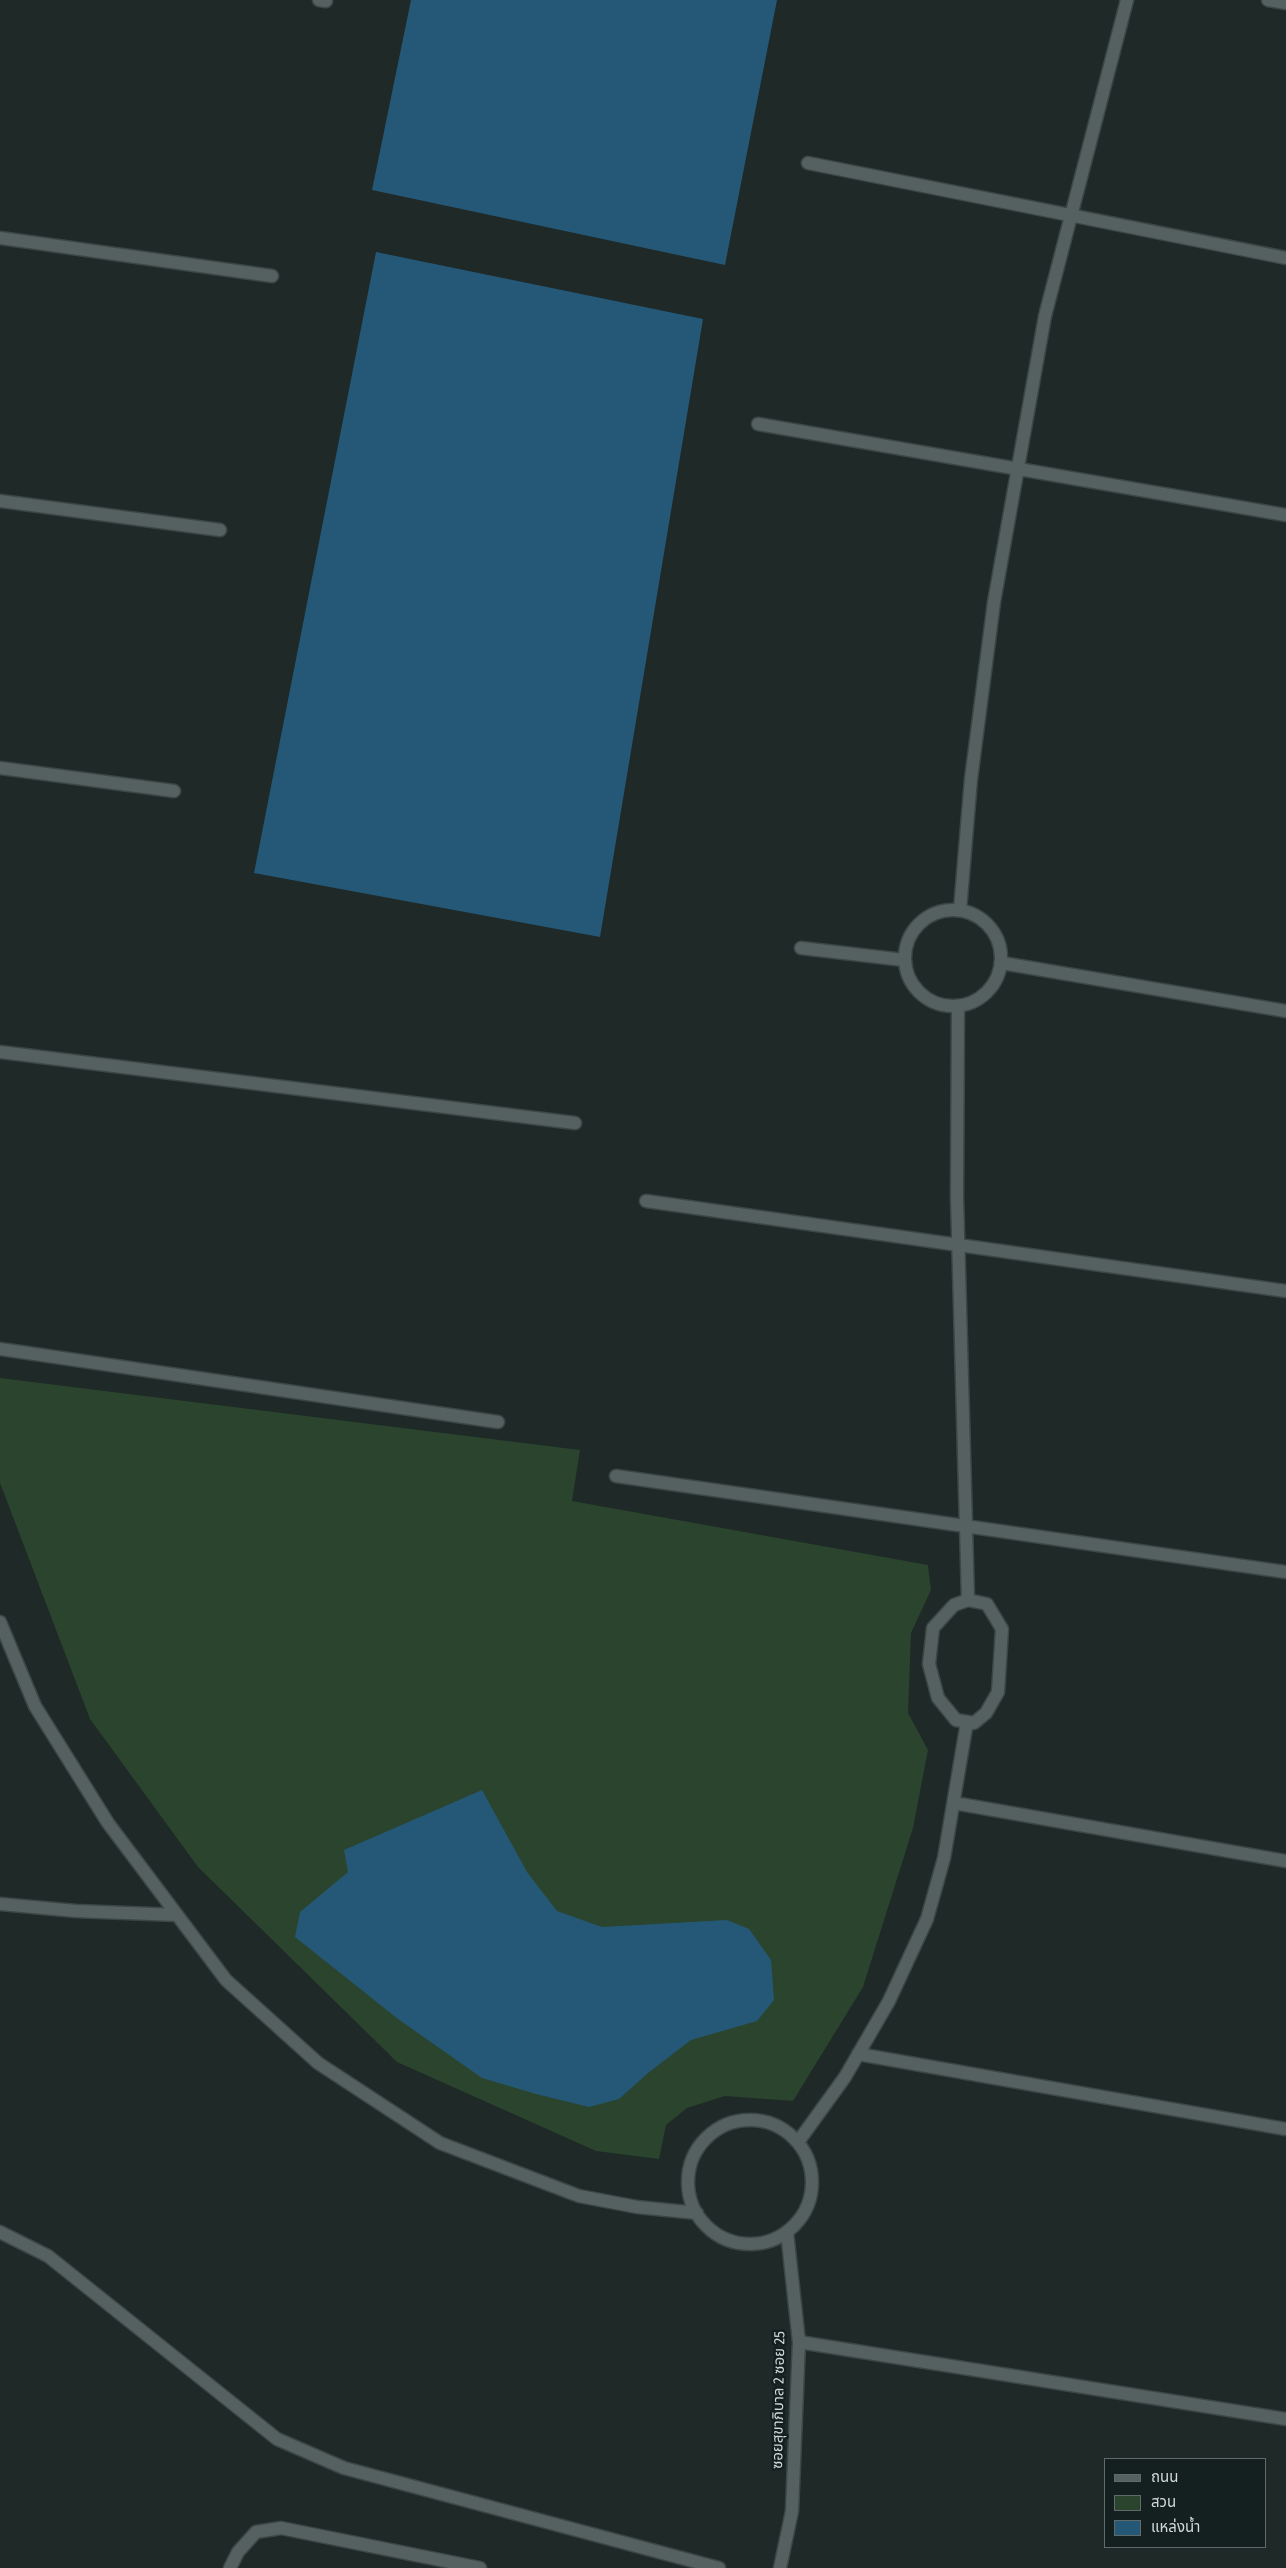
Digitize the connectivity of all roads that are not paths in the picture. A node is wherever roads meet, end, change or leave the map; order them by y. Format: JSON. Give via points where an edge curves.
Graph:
{"nodes":[{"id":1,"x":1127,"y":0,"type":"edge"},
{"id":2,"x":1268,"y":0,"type":"edge"},
{"id":3,"x":1286,"y":4,"type":"edge"},
{"id":4,"x":808,"y":164,"type":"dead end"},
{"id":5,"x":1071,"y":216,"type":"junction"},
{"id":6,"x":0,"y":238,"type":"edge"},
{"id":7,"x":1286,"y":258,"type":"edge"},
{"id":8,"x":272,"y":276,"type":"dead end"},
{"id":9,"x":758,"y":424,"type":"dead end"},
{"id":10,"x":1018,"y":468,"type":"junction"},
{"id":11,"x":0,"y":501,"type":"edge"},
{"id":12,"x":1286,"y":515,"type":"edge"},
{"id":13,"x":220,"y":530,"type":"dead end"},
{"id":14,"x":0,"y":768,"type":"edge"},
{"id":15,"x":174,"y":791,"type":"dead end"},
{"id":16,"x":960,"y":910,"type":"junction"},
{"id":17,"x":801,"y":948,"type":"dead end"},
{"id":18,"x":904,"y":960,"type":"junction"},
{"id":19,"x":1002,"y":963,"type":"junction"},
{"id":20,"x":958,"y":1006,"type":"junction"},
{"id":21,"x":1286,"y":1011,"type":"edge"},
{"id":22,"x":0,"y":1052,"type":"edge"},
{"id":23,"x":574,"y":1123,"type":"dead end"},
{"id":24,"x":646,"y":1201,"type":"dead end"},
{"id":25,"x":958,"y":1245,"type":"junction"},
{"id":26,"x":1286,"y":1291,"type":"edge"},
{"id":27,"x":0,"y":1349,"type":"edge"},
{"id":28,"x":498,"y":1422,"type":"dead end"},
{"id":29,"x":616,"y":1476,"type":"dead end"},
{"id":30,"x":966,"y":1526,"type":"junction"},
{"id":31,"x":1286,"y":1572,"type":"edge"},
{"id":32,"x":968,"y":1600,"type":"junction"},
{"id":33,"x":0,"y":1622,"type":"edge"},
{"id":34,"x":967,"y":1722,"type":"junction"},
{"id":35,"x":954,"y":1803,"type":"junction"},
{"id":36,"x":1286,"y":1861,"type":"edge"},
{"id":37,"x":0,"y":1904,"type":"edge"},
{"id":38,"x":177,"y":1915,"type":"junction"},
{"id":39,"x":858,"y":2054,"type":"junction"},
{"id":40,"x":1286,"y":2129,"type":"edge"},
{"id":41,"x":798,"y":2142,"type":"junction"},
{"id":42,"x":697,"y":2213,"type":"junction"},
{"id":43,"x":0,"y":2232,"type":"edge"},
{"id":44,"x":787,"y":2232,"type":"junction"},
{"id":45,"x":799,"y":2342,"type":"junction"},
{"id":46,"x":1286,"y":2419,"type":"edge"},
{"id":47,"x":230,"y":2568,"type":"edge"},
{"id":48,"x":480,"y":2568,"type":"edge"},
{"id":49,"x":719,"y":2568,"type":"edge"},
{"id":50,"x":780,"y":2568,"type":"edge"}],
"edges":[{"from":1,"to":5,"type":"street"},
{"from":2,"to":3,"type":"street"},
{"from":4,"to":5,"type":"street"},
{"from":5,"to":7,"type":"street"},
{"from":5,"to":10,"type":"street","via":[[1045,316]]},
{"from":6,"to":8,"type":"street"},
{"from":9,"to":10,"type":"street"},
{"from":10,"to":12,"type":"street"},
{"from":10,"to":16,"type":"street","via":[[994,602],[971,779]]},
{"from":11,"to":13,"type":"street"},
{"from":14,"to":15,"type":"street"},
{"from":16,"to":18,"type":"street","via":[[937,911],[923,919],[906,945]]},
{"from":16,"to":19,"type":"street","via":[[984,919],[995,932],[1001,947]]},
{"from":17,"to":18,"type":"street"},
{"from":18,"to":20,"type":"street","via":[[916,989],[942,1005]]},
{"from":19,"to":20,"type":"street","via":[[988,992],[974,1002]]},
{"from":19,"to":21,"type":"street"},
{"from":20,"to":25,"type":"street"},
{"from":22,"to":23,"type":"street"},
{"from":24,"to":25,"type":"street"},
{"from":25,"to":26,"type":"street"},
{"from":25,"to":30,"type":"street"},
{"from":27,"to":28,"type":"street"},
{"from":29,"to":30,"type":"street"},
{"from":30,"to":31,"type":"street"},
{"from":30,"to":32,"type":"street"},
{"from":32,"to":34,"type":"street","via":[[954,1605],[933,1628],[929,1664],[938,1698],[956,1720]]},
{"from":32,"to":34,"type":"street","via":[[986,1604],[1002,1629],[998,1692],[986,1713],[974,1723]]},
{"from":33,"to":38,"type":"street","via":[[35,1706],[108,1822]]},
{"from":34,"to":35,"type":"street"},
{"from":35,"to":36,"type":"street"},
{"from":35,"to":39,"type":"street","via":[[944,1858],[927,1919],[889,2001]]},
{"from":37,"to":38,"type":"street"},
{"from":38,"to":42,"type":"street","via":[[226,1980],[318,2063],[440,2143],[579,2196],[637,2207]]},
{"from":39,"to":40,"type":"street"},
{"from":39,"to":41,"type":"street"},
{"from":41,"to":42,"type":"street","via":[[782,2129],[764,2121],[743,2120],[723,2126],[707,2138],[695,2154],[688,2174],[689,2194]]},
{"from":41,"to":44,"type":"street","via":[[808,2159],[813,2179],[811,2199],[802,2217]]},
{"from":42,"to":44,"type":"street","via":[[710,2229],[728,2240],[748,2244],[769,2241]]},
{"from":43,"to":49,"type":"street","via":[[48,2256],[277,2439],[344,2468]]},
{"from":44,"to":45,"type":"street","name":"ซอยสุขาภิบาล 2 ซอย 25"},
{"from":45,"to":46,"type":"street"},
{"from":45,"to":50,"type":"street","name":"ซอยสุขาภิบาล 2 ซอย 25","via":[[792,2511]]},
{"from":47,"to":48,"type":"street","via":[[238,2552],[256,2532],[281,2528]]}]}
